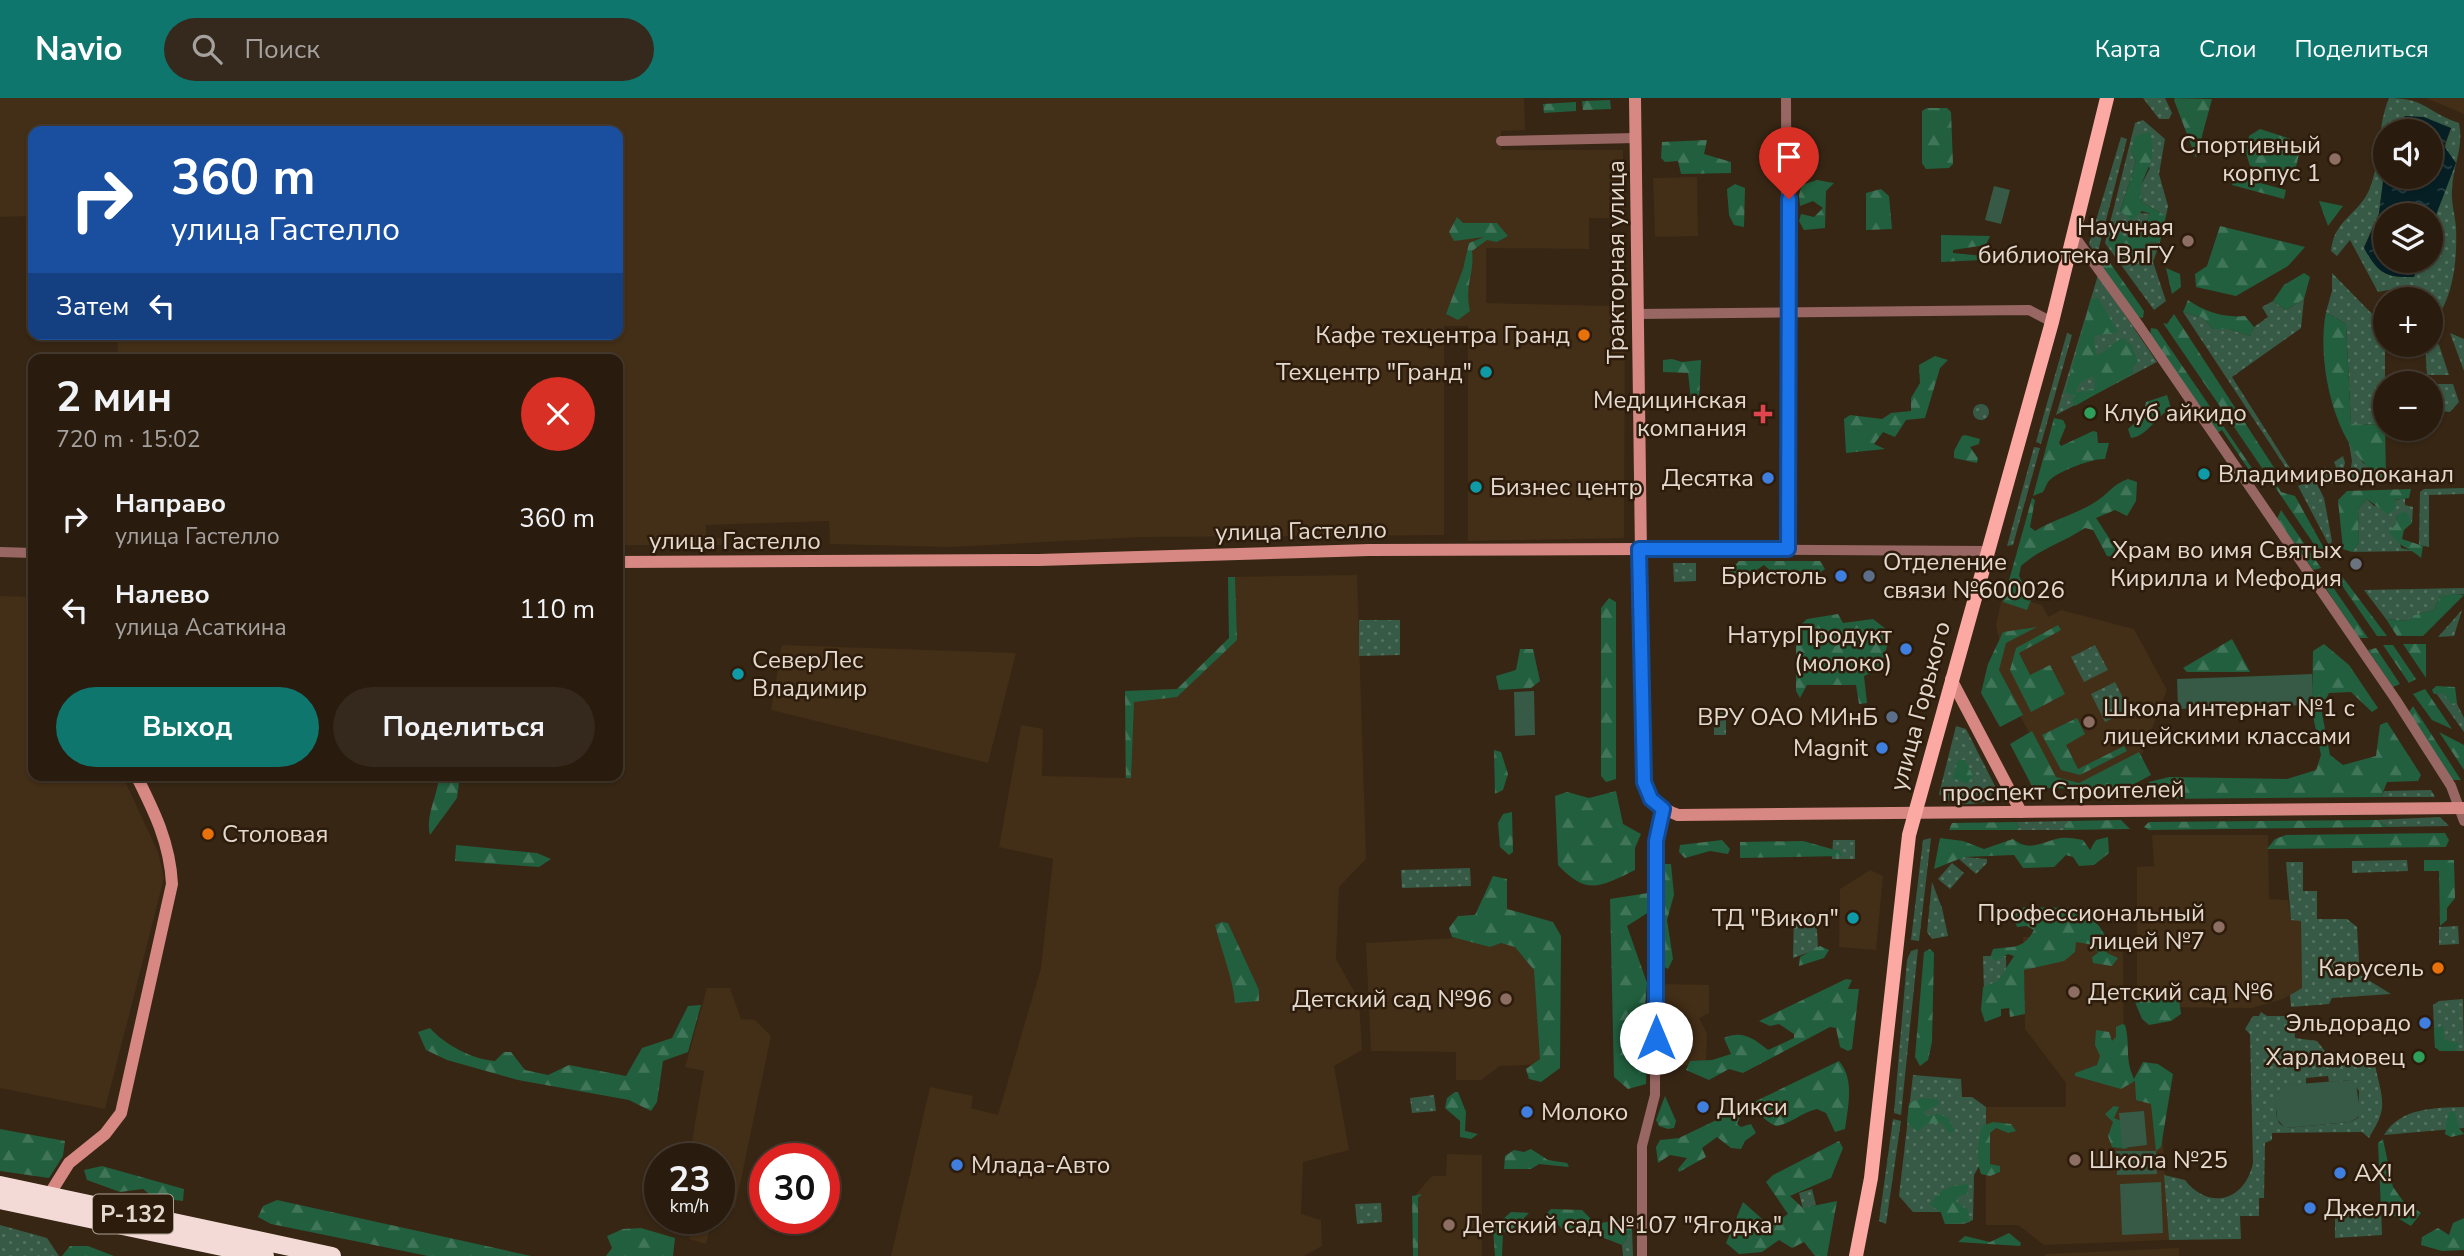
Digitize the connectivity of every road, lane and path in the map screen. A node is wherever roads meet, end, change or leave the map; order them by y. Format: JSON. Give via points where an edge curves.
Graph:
{"nodes":[{"id":1,"x":1635,"y":98,"type":"edge"},
{"id":2,"x":1786,"y":98,"type":"edge"},
{"id":3,"x":2108,"y":98,"type":"edge"},
{"id":4,"x":1636,"y":138,"type":"junction"},
{"id":5,"x":1501,"y":141,"type":"dead end"},
{"id":6,"x":2075,"y":237,"type":"junction"},
{"id":7,"x":1788,"y":313,"type":"junction"},
{"id":8,"x":1637,"y":314,"type":"junction"},
{"id":9,"x":2052,"y":321,"type":"junction"},
{"id":10,"x":1639,"y":549,"type":"junction"},
{"id":11,"x":1788,"y":549,"type":"junction"},
{"id":12,"x":1986,"y":551,"type":"junction"},
{"id":13,"x":0,"y":552,"type":"edge"},
{"id":14,"x":28,"y":554,"type":"edge"},
{"id":15,"x":623,"y":562,"type":"edge"},
{"id":16,"x":1951,"y":679,"type":"junction"},
{"id":17,"x":139,"y":781,"type":"edge"},
{"id":18,"x":1663,"y":809,"type":"junction"},
{"id":19,"x":2021,"y":812,"type":"junction"},
{"id":20,"x":2463,"y":812,"type":"edge"},
{"id":21,"x":1915,"y":814,"type":"junction"},
{"id":22,"x":0,"y":1185,"type":"edge"},
{"id":23,"x":49,"y":1195,"type":"junction"},
{"id":24,"x":0,"y":1200,"type":"edge"},
{"id":25,"x":265,"y":1256,"type":"edge"},
{"id":26,"x":332,"y":1256,"type":"edge"},
{"id":27,"x":1642,"y":1256,"type":"edge"},
{"id":28,"x":1856,"y":1256,"type":"edge"}],
"edges":[{"from":1,"to":4,"type":"main road","name":"Тракторная улица"},
{"from":2,"to":7,"type":"street"},
{"from":3,"to":6,"type":"main road","name":"улица Горького"},
{"from":4,"to":5,"type":"street"},
{"from":4,"to":8,"type":"main road","name":"Тракторная улица"},
{"from":6,"to":9,"type":"main road","name":"улица Горького"},
{"from":6,"to":20,"type":"street","via":[[2362,649]]},
{"from":7,"to":8,"type":"street"},
{"from":7,"to":9,"type":"street","via":[[2029,310]]},
{"from":7,"to":11,"type":"street"},
{"from":8,"to":10,"type":"main road","name":"Тракторная улица"},
{"from":9,"to":12,"type":"main road","name":"улица Горького"},
{"from":10,"to":11,"type":"street","name":"улица Гастелло"},
{"from":10,"to":15,"type":"main road","name":"улица Гастелло","via":[[1356,551],[1039,561]]},
{"from":10,"to":18,"type":"main road","name":"Тракторная улица","via":[[1644,782],[1651,799]]},
{"from":11,"to":12,"type":"street","name":"улица Гастелло"},
{"from":12,"to":16,"type":"main road","name":"улица Горького"},
{"from":13,"to":14,"type":"street"},
{"from":16,"to":19,"type":"main road"},
{"from":16,"to":21,"type":"main road","name":"улица Горького"},
{"from":17,"to":23,"type":"main road","via":[[161,827],[172,884],[121,1113],[105,1135],[69,1163]]},
{"from":18,"to":21,"type":"main road","name":"проспект Строителей","via":[[1678,815]]},
{"from":18,"to":27,"type":"street","via":[[1656,841],[1655,1095],[1642,1146]]},
{"from":19,"to":20,"type":"main road","name":"проспект Строителей"},
{"from":19,"to":21,"type":"main road","name":"проспект Строителей"},
{"from":21,"to":28,"type":"main road","name":"улица Горького","via":[[1871,1178]]},
{"from":22,"to":23,"type":"highway","number":"Р-132"},
{"from":23,"to":26,"type":"highway","number":"Р-132"},
{"from":24,"to":25,"type":"highway","number":"Р-132"}]}
